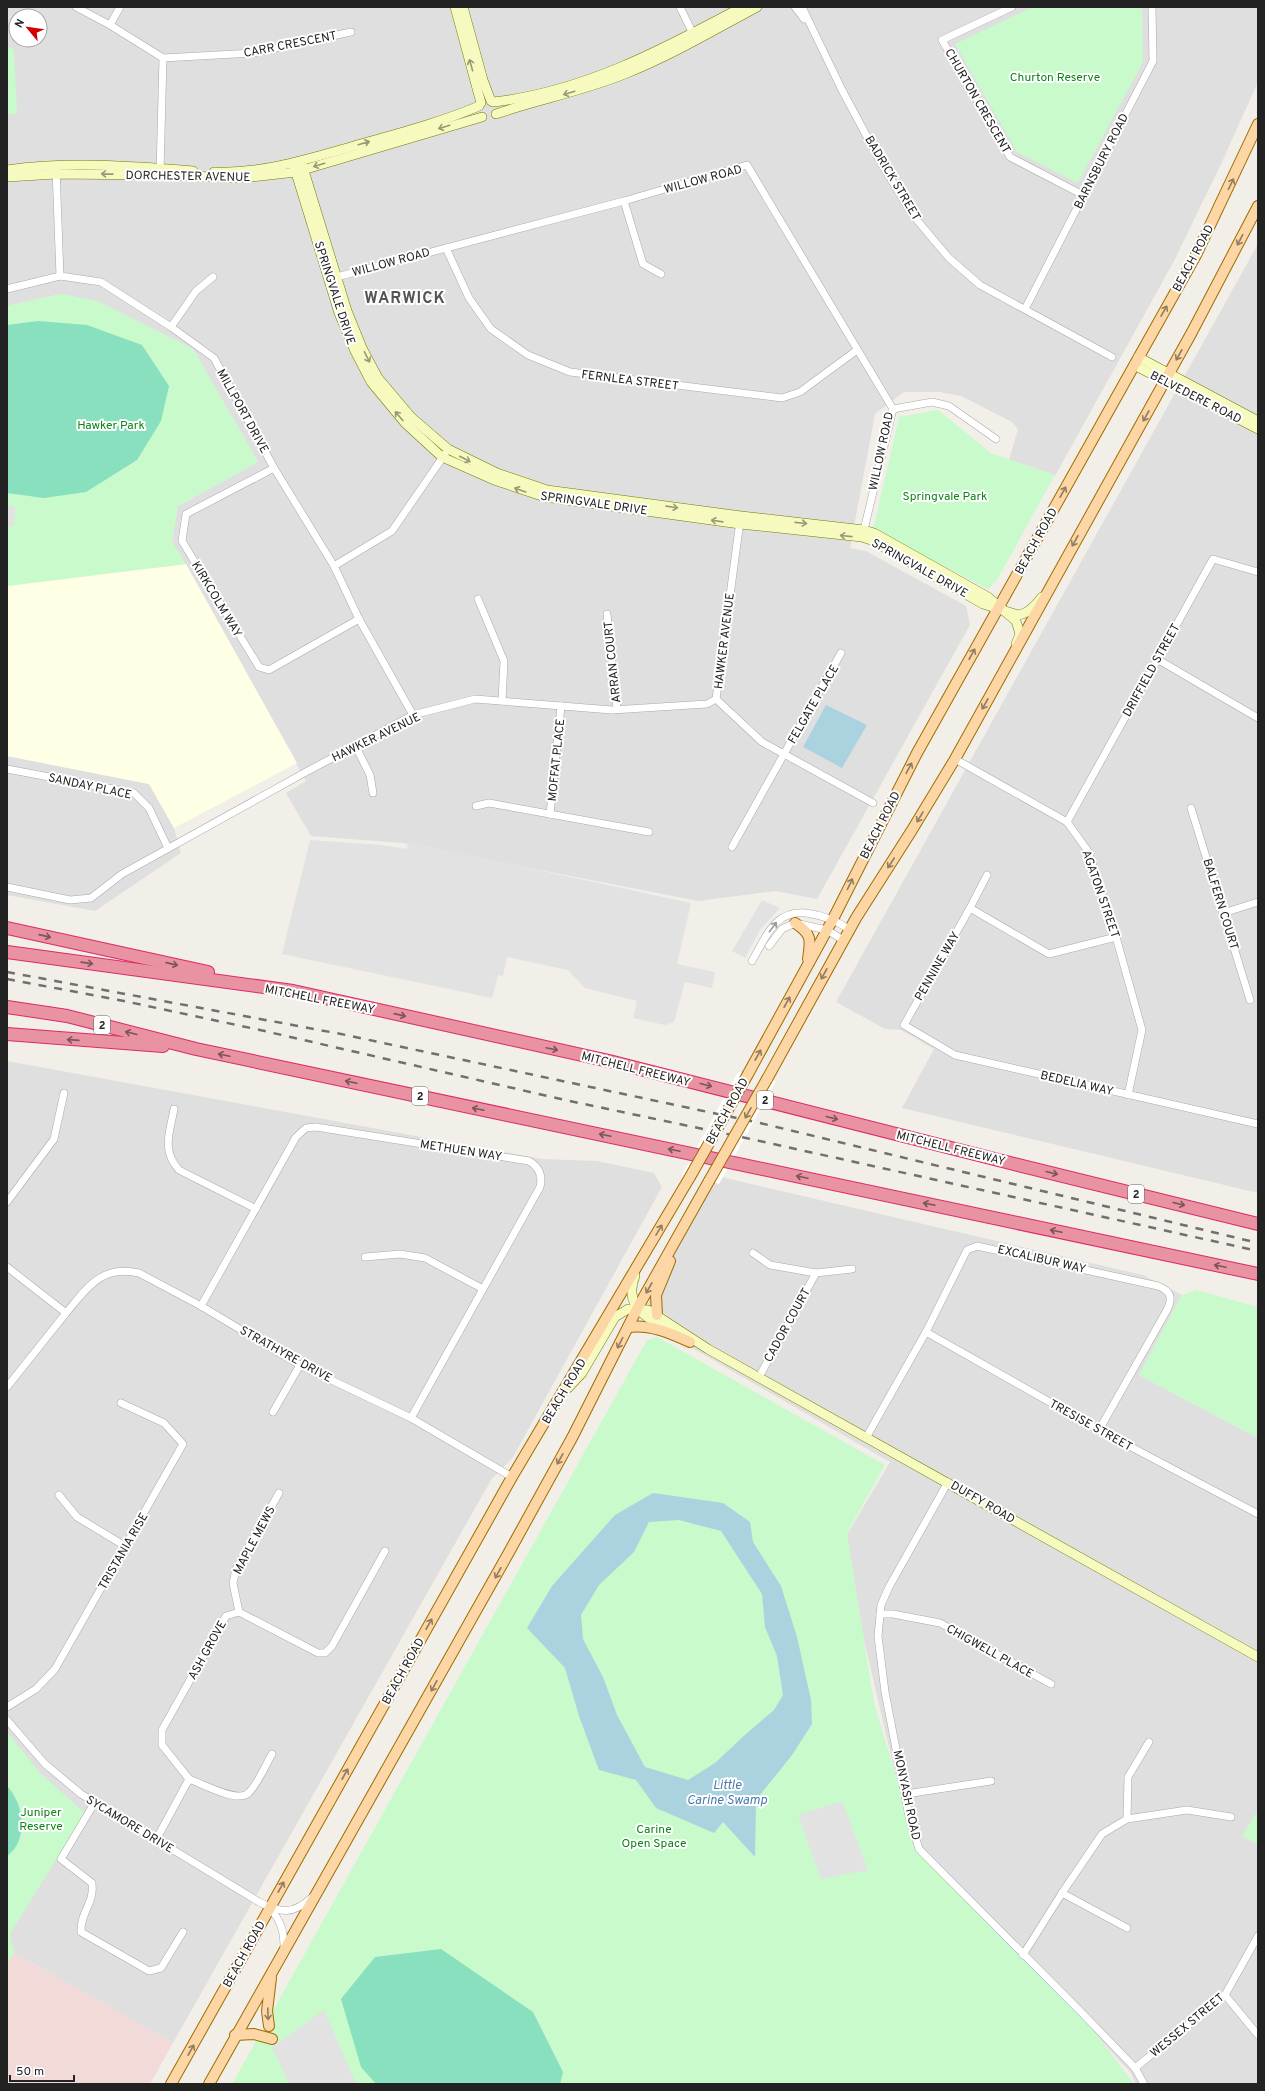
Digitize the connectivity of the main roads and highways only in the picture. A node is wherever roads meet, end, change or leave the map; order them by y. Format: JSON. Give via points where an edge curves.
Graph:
{"nodes":[{"id":1,"x":455,"y":7,"type":"edge"},
{"id":2,"x":463,"y":7,"type":"edge"},
{"id":3,"x":742,"y":7,"type":"edge"},
{"id":4,"x":757,"y":7,"type":"edge"},
{"id":5,"x":694,"y":36,"type":"junction"},
{"id":6,"x":492,"y":102,"type":"junction"},
{"id":7,"x":480,"y":105,"type":"junction"},
{"id":8,"x":496,"y":114,"type":"junction"},
{"id":9,"x":482,"y":117,"type":"junction"},
{"id":10,"x":1258,"y":124,"type":"edge"},
{"id":11,"x":298,"y":166,"type":"junction"},
{"id":12,"x":7,"y":170,"type":"edge"},
{"id":13,"x":56,"y":170,"type":"junction"},
{"id":14,"x":7,"y":177,"type":"edge"},
{"id":15,"x":1258,"y":206,"type":"edge"},
{"id":16,"x":333,"y":278,"type":"junction"},
{"id":17,"x":1136,"y":361,"type":"junction"},
{"id":18,"x":1167,"y":378,"type":"junction"},
{"id":19,"x":1258,"y":421,"type":"edge"},
{"id":20,"x":1258,"y":429,"type":"edge"},
{"id":21,"x":740,"y":520,"type":"junction"},
{"id":22,"x":1050,"y":587,"type":"junction"},
{"id":23,"x":999,"y":608,"type":"junction"},
{"id":24,"x":1013,"y":653,"type":"junction"},
{"id":25,"x":795,"y":923,"type":"road end"},
{"id":26,"x":7,"y":928,"type":"edge"},
{"id":27,"x":7,"y":952,"type":"edge"},
{"id":28,"x":807,"y":967,"type":"junction"},
{"id":29,"x":293,"y":991,"type":"junction"},
{"id":30,"x":7,"y":1007,"type":"edge"},
{"id":31,"x":7,"y":1034,"type":"edge"},
{"id":32,"x":196,"y":1049,"type":"junction"},
{"id":33,"x":692,"y":1212,"type":"junction"},
{"id":34,"x":1258,"y":1224,"type":"edge"},
{"id":35,"x":639,"y":1264,"type":"junction"},
{"id":36,"x":1258,"y":1274,"type":"edge"},
{"id":37,"x":637,"y":1309,"type":"junction"},
{"id":38,"x":657,"y":1315,"type":"junction"},
{"id":39,"x":628,"y":1326,"type":"junction"},
{"id":40,"x":690,"y":1342,"type":"junction"},
{"id":41,"x":708,"y":1349,"type":"junction"},
{"id":42,"x":563,"y":1394,"type":"junction"},
{"id":43,"x":1258,"y":1656,"type":"edge"},
{"id":44,"x":271,"y":1974,"type":"junction"},
{"id":45,"x":269,"y":2026,"type":"dead end"},
{"id":46,"x":236,"y":2035,"type":"junction"},
{"id":47,"x":272,"y":2039,"type":"dead end"},
{"id":48,"x":172,"y":2084,"type":"edge"},
{"id":49,"x":209,"y":2084,"type":"edge"}],
"edges":[{"from":7,"to":1,"type":"main road","one_way":true},
{"from":2,"to":6,"type":"main road","via":[[483,80]]},
{"from":3,"to":5,"type":"main road","name":"DORCHESTER AVENUE"},
{"from":4,"to":5,"type":"main road","name":"DORCHESTER AVENUE"},
{"from":5,"to":6,"type":"main road","name":"DORCHESTER AVENUE","via":[[598,76],[553,90]]},
{"from":5,"to":8,"type":"main road","name":"DORCHESTER AVENUE","one_way":true,"via":[[627,73],[571,93]]},
{"from":6,"to":7,"type":"main road","name":"DORCHESTER AVENUE"},
{"from":6,"to":8,"type":"main road","via":[[497,109]]},
{"from":7,"to":9,"type":"main road","via":[[478,112]]},
{"from":11,"to":7,"type":"main road","name":"DORCHESTER AVENUE","one_way":true,"via":[[457,115]]},
{"from":8,"to":9,"type":"main road","name":"DORCHESTER AVENUE","via":[[491,118]]},
{"from":9,"to":11,"type":"main road","name":"DORCHESTER AVENUE","one_way":true},
{"from":17,"to":10,"type":"main road","name":"BEACH ROAD","one_way":true,"via":[[1196,255]]},
{"from":11,"to":13,"type":"main road","name":"DORCHESTER AVENUE","via":[[243,178],[160,171]]},
{"from":11,"to":16,"type":"main road","name":"SPRINGVALE DRIVE"},
{"from":12,"to":13,"type":"main road","name":"DORCHESTER AVENUE"},
{"from":13,"to":14,"type":"main road","name":"DORCHESTER AVENUE"},
{"from":15,"to":18,"type":"main road","name":"BEACH ROAD","one_way":true},
{"from":16,"to":21,"type":"main road","name":"SPRINGVALE DRIVE","one_way":true,"via":[[352,327],[378,378],[411,417],[448,449],[497,473],[547,490]]},
{"from":21,"to":16,"type":"main road","name":"SPRINGVALE DRIVE","one_way":true,"via":[[546,497],[494,480],[442,457],[405,423],[371,382],[345,330]]},
{"from":17,"to":18,"type":"main road","name":"BELVEDERE ROAD"},
{"from":23,"to":17,"type":"main road","name":"BEACH ROAD","one_way":true},
{"from":18,"to":19,"type":"main road","name":"BELVEDERE ROAD"},
{"from":18,"to":20,"type":"main road","name":"BELVEDERE ROAD"},
{"from":18,"to":22,"type":"main road","name":"BEACH ROAD","one_way":true},
{"from":21,"to":23,"type":"main road","name":"SPRINGVALE DRIVE","via":[[863,534],[984,604]]},
{"from":22,"to":23,"type":"main road","name":"SPRINGVALE DRIVE","via":[[1038,603],[1023,614],[1018,615]]},
{"from":22,"to":24,"type":"main road","name":"BEACH ROAD"},
{"from":23,"to":24,"type":"main road","name":"SPRINGVALE DRIVE","via":[[1019,625],[1020,634]]},
{"from":28,"to":23,"type":"main road","name":"BEACH ROAD","one_way":true,"via":[[917,753]]},
{"from":24,"to":33,"type":"main road","name":"BEACH ROAD","one_way":true,"bridge":true,"via":[[912,830],[849,929]]},
{"from":25,"to":28,"type":"main road","via":[[805,930],[810,939]]},
{"from":26,"to":29,"type":"highway","one_way":true},
{"from":27,"to":29,"type":"highway","name":"MITCHELL FREEWAY","number":"2","one_way":true},
{"from":35,"to":28,"type":"main road","name":"BEACH ROAD","one_way":true,"bridge":true},
{"from":29,"to":34,"type":"highway","name":"MITCHELL FREEWAY","number":"2","one_way":true,"via":[[609,1061]]},
{"from":32,"to":30,"type":"highway","number":"2","one_way":true,"via":[[67,1016]]},
{"from":32,"to":31,"type":"highway","one_way":true},
{"from":36,"to":32,"type":"highway","number":"2","one_way":true},
{"from":33,"to":37,"type":"main road","name":"BEACH ROAD","one_way":true},
{"from":33,"to":38,"type":"main road","via":[[656,1294]]},
{"from":35,"to":37,"type":"main road","via":[[631,1286]]},
{"from":35,"to":42,"type":"main road","name":"BEACH ROAD"},
{"from":37,"to":38,"type":"main road","name":"DUFFY ROAD","via":[[648,1310]]},
{"from":37,"to":39,"type":"main road","name":"BEACH ROAD"},
{"from":37,"to":40,"type":"main road","name":"DUFFY ROAD","via":[[644,1316]]},
{"from":37,"to":42,"type":"main road","via":[[628,1308],[615,1318],[582,1373]]},
{"from":38,"to":41,"type":"main road","name":"DUFFY ROAD"},
{"from":39,"to":40,"type":"main road","via":[[647,1326]]},
{"from":39,"to":44,"type":"main road","name":"BEACH ROAD","one_way":true,"via":[[573,1436]]},
{"from":40,"to":41,"type":"main road","name":"DUFFY ROAD"},
{"from":41,"to":43,"type":"main road","name":"DUFFY ROAD"},
{"from":48,"to":42,"type":"main road","name":"BEACH ROAD","one_way":true,"via":[[512,1477]]},
{"from":44,"to":45,"type":"main road","one_way":true,"via":[[267,2011]]},
{"from":44,"to":46,"type":"main road","name":"BEACH ROAD"},
{"from":46,"to":47,"type":"main road","via":[[254,2034]]},
{"from":46,"to":49,"type":"main road","name":"BEACH ROAD"}]}
